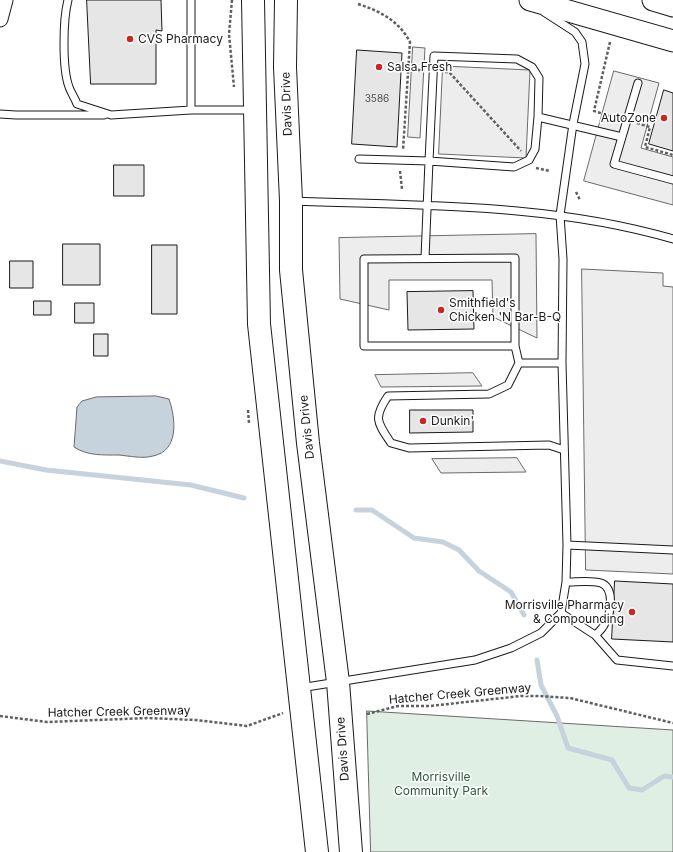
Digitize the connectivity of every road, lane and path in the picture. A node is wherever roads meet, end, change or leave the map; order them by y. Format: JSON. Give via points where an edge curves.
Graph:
{"nodes":[{"id":1,"x":5,"y":0,"type":"edge"},
{"id":2,"x":68,"y":0,"type":"edge"},
{"id":3,"x":191,"y":0,"type":"edge"},
{"id":4,"x":232,"y":0,"type":"edge"},
{"id":5,"x":253,"y":0,"type":"edge"},
{"id":6,"x":286,"y":0,"type":"edge"},
{"id":7,"x":525,"y":0,"type":"edge"},
{"id":8,"x":530,"y":0,"type":"edge"},
{"id":9,"x":653,"y":0,"type":"edge"},
{"id":10,"x":358,"y":4,"type":"dead end"},
{"id":11,"x":673,"y":6,"type":"edge"},
{"id":12,"x":0,"y":19,"type":"edge"},
{"id":13,"x":673,"y":41,"type":"edge"},
{"id":14,"x":408,"y":70,"type":"junction"},
{"id":15,"x":433,"y":71,"type":"junction"},
{"id":16,"x":638,"y":83,"type":"dead end"},
{"id":17,"x":234,"y":85,"type":"dead end"},
{"id":18,"x":191,"y":110,"type":"junction"},
{"id":19,"x":255,"y":110,"type":"junction"},
{"id":20,"x":0,"y":114,"type":"edge"},
{"id":21,"x":111,"y":115,"type":"junction"},
{"id":22,"x":538,"y":117,"type":"junction"},
{"id":23,"x":573,"y":124,"type":"junction"},
{"id":24,"x":622,"y":137,"type":"junction"},
{"id":25,"x":359,"y":159,"type":"dead end"},
{"id":26,"x":402,"y":160,"type":"junction"},
{"id":27,"x":529,"y":160,"type":"junction"},
{"id":28,"x":429,"y":161,"type":"junction"},
{"id":29,"x":550,"y":172,"type":"dead end"},
{"id":30,"x":673,"y":180,"type":"edge"},
{"id":31,"x":402,"y":189,"type":"dead end"},
{"id":32,"x":291,"y":201,"type":"junction"},
{"id":33,"x":426,"y":205,"type":"junction"},
{"id":34,"x":560,"y":215,"type":"junction"},
{"id":35,"x":673,"y":239,"type":"edge"},
{"id":36,"x":425,"y":258,"type":"junction"},
{"id":37,"x":515,"y":346,"type":"junction"},
{"id":38,"x":519,"y":363,"type":"junction"},
{"id":39,"x":562,"y":363,"type":"junction"},
{"id":40,"x":564,"y":450,"type":"junction"},
{"id":41,"x":567,"y":545,"type":"junction"},
{"id":42,"x":673,"y":550,"type":"edge"},
{"id":43,"x":566,"y":582,"type":"junction"},
{"id":44,"x":561,"y":613,"type":"junction"},
{"id":45,"x":595,"y":636,"type":"junction"},
{"id":46,"x":673,"y":666,"type":"edge"},
{"id":47,"x":338,"y":682,"type":"junction"},
{"id":48,"x":300,"y":688,"type":"junction"},
{"id":49,"x":284,"y":712,"type":"dead end"},
{"id":50,"x":367,"y":714,"type":"dead end"},
{"id":51,"x":0,"y":716,"type":"edge"},
{"id":52,"x":673,"y":723,"type":"edge"},
{"id":53,"x":317,"y":852,"type":"edge"},
{"id":54,"x":351,"y":852,"type":"edge"}],
"edges":[{"from":1,"to":12,"type":"street"},
{"from":2,"to":21,"type":"lane","via":[[65,14],[68,86],[77,104]]},
{"from":3,"to":18,"type":"lane"},
{"from":4,"to":17,"type":"path","via":[[229,34]]},
{"from":5,"to":19,"type":"main road"},
{"from":6,"to":32,"type":"main road","name":"Davis Drive","via":[[285,67]]},
{"from":7,"to":23,"type":"lane","via":[[574,32],[582,42],[585,64]]},
{"from":8,"to":13,"type":"main road"},
{"from":9,"to":11,"type":"main road"},
{"from":10,"to":14,"type":"path","via":[[377,10],[405,32],[410,42]]},
{"from":14,"to":15,"type":"path"},
{"from":14,"to":26,"type":"path"},
{"from":15,"to":22,"type":"lane","via":[[434,56],[518,59],[532,67],[539,78]]},
{"from":15,"to":27,"type":"path","via":[[449,72]]},
{"from":15,"to":28,"type":"lane"},
{"from":16,"to":24,"type":"lane"},
{"from":18,"to":19,"type":"lane"},
{"from":18,"to":21,"type":"lane"},
{"from":19,"to":48,"type":"main road","via":[[259,324]]},
{"from":20,"to":21,"type":"lane"},
{"from":22,"to":23,"type":"lane"},
{"from":22,"to":27,"type":"lane","via":[[535,149]]},
{"from":23,"to":24,"type":"lane"},
{"from":23,"to":34,"type":"lane"},
{"from":24,"to":30,"type":"lane","via":[[614,164]]},
{"from":25,"to":26,"type":"lane"},
{"from":26,"to":28,"type":"lane"},
{"from":26,"to":31,"type":"path"},
{"from":27,"to":28,"type":"lane","via":[[514,167]]},
{"from":27,"to":29,"type":"path","via":[[538,170]]},
{"from":28,"to":33,"type":"lane"},
{"from":32,"to":33,"type":"lane"},
{"from":32,"to":47,"type":"main road","name":"Davis Drive","via":[[291,270],[308,443]]},
{"from":33,"to":34,"type":"lane"},
{"from":33,"to":36,"type":"lane"},
{"from":34,"to":35,"type":"lane","via":[[631,227]]},
{"from":34,"to":39,"type":"lane","via":[[563,259]]},
{"from":36,"to":37,"type":"lane","via":[[515,258]]},
{"from":36,"to":37,"type":"lane","via":[[364,259],[364,346]]},
{"from":37,"to":38,"type":"lane"},
{"from":38,"to":39,"type":"lane"},
{"from":38,"to":40,"type":"lane","via":[[508,386],[489,394],[388,396],[379,409],[379,425],[391,443],[409,448],[549,445]]},
{"from":39,"to":40,"type":"lane"},
{"from":40,"to":41,"type":"lane"},
{"from":41,"to":42,"type":"lane"},
{"from":41,"to":43,"type":"lane"},
{"from":43,"to":44,"type":"lane"},
{"from":43,"to":45,"type":"lane","via":[[601,583],[607,588],[610,612]]},
{"from":44,"to":45,"type":"lane"},
{"from":44,"to":47,"type":"lane","via":[[541,633],[511,648],[474,660]]},
{"from":45,"to":46,"type":"lane","via":[[617,660]]},
{"from":47,"to":48,"type":"lane"},
{"from":47,"to":54,"type":"main road","name":"Davis Drive"},
{"from":48,"to":53,"type":"main road"},
{"from":49,"to":51,"type":"path","name":"Hatcher Creek Greenway","via":[[247,726],[148,718],[47,722]]},
{"from":50,"to":52,"type":"path","name":"Hatcher Creek Greenway","via":[[398,706],[430,706],[539,696],[570,698]]}]}
